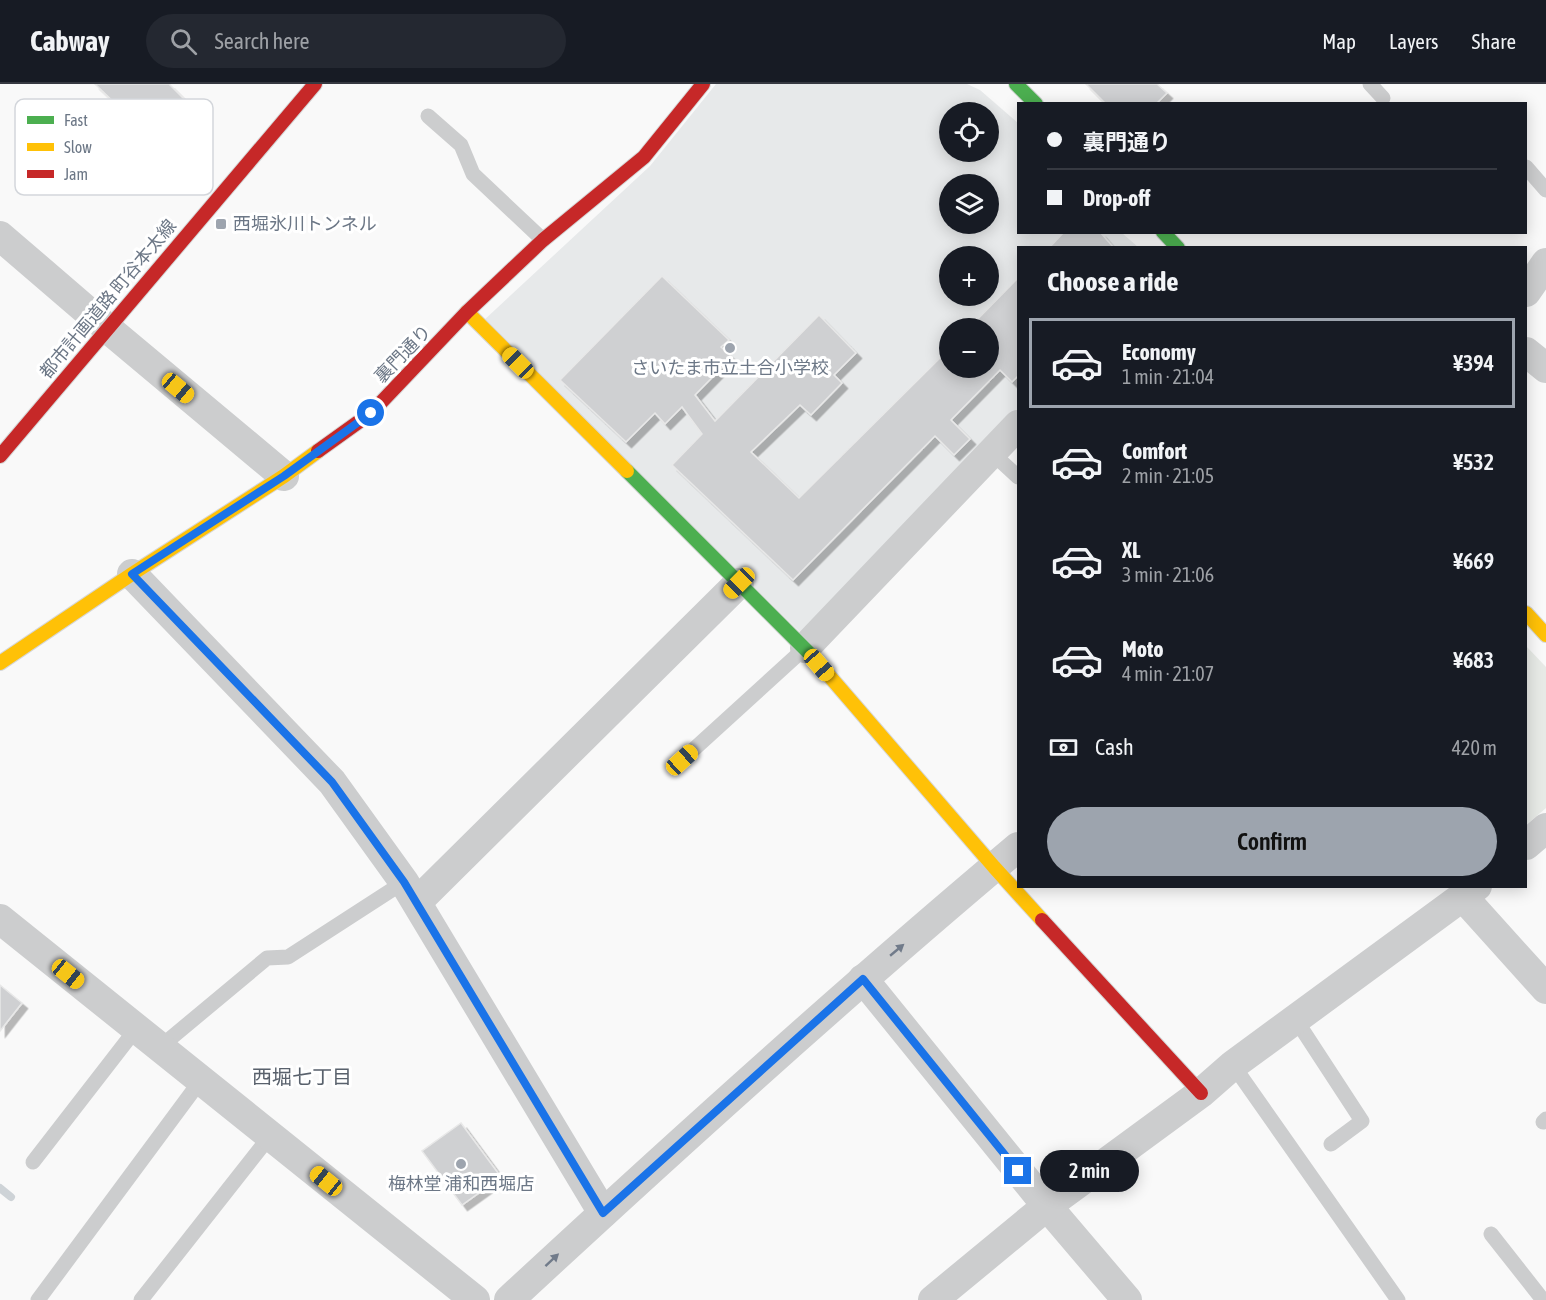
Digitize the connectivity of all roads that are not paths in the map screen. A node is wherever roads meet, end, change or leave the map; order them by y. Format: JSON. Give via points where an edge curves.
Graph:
{"nodes":[{"id":1,"x":315,"y":84,"type":"edge"},
{"id":2,"x":704,"y":84,"type":"edge"},
{"id":3,"x":1016,"y":84,"type":"edge"},
{"id":4,"x":1370,"y":84,"type":"edge"},
{"id":5,"x":1383,"y":98,"type":"dead end"},
{"id":6,"x":1034,"y":102,"type":"edge"},
{"id":7,"x":428,"y":116,"type":"dead end"},
{"id":8,"x":1527,"y":168,"type":"edge"},
{"id":9,"x":1546,"y":190,"type":"edge"},
{"id":10,"x":1166,"y":234,"type":"edge"},
{"id":11,"x":0,"y":236,"type":"edge"},
{"id":12,"x":543,"y":240,"type":"junction"},
{"id":13,"x":1176,"y":246,"type":"edge"},
{"id":14,"x":1546,"y":263,"type":"edge"},
{"id":15,"x":1527,"y":291,"type":"edge"},
{"id":16,"x":467,"y":312,"type":"junction"},
{"id":17,"x":106,"y":328,"type":"junction"},
{"id":18,"x":1527,"y":352,"type":"edge"},
{"id":19,"x":1546,"y":368,"type":"edge"},
{"id":20,"x":1017,"y":426,"type":"edge"},
{"id":21,"x":992,"y":453,"type":"junction"},
{"id":22,"x":0,"y":456,"type":"edge"},
{"id":23,"x":284,"y":476,"type":"junction"},
{"id":24,"x":1017,"y":476,"type":"edge"},
{"id":25,"x":132,"y":574,"type":"junction"},
{"id":26,"x":739,"y":583,"type":"junction"},
{"id":27,"x":1527,"y":614,"type":"edge"},
{"id":28,"x":1546,"y":635,"type":"edge"},
{"id":29,"x":805,"y":648,"type":"junction"},
{"id":30,"x":0,"y":663,"type":"edge"},
{"id":31,"x":682,"y":760,"type":"dead end"},
{"id":32,"x":1546,"y":828,"type":"edge"},
{"id":33,"x":1527,"y":845,"type":"edge"},
{"id":34,"x":1017,"y":848,"type":"edge"},
{"id":35,"x":994,"y":867,"type":"junction"},
{"id":36,"x":410,"y":892,"type":"junction"},
{"id":37,"x":1471,"y":892,"type":"edge"},
{"id":38,"x":0,"y":919,"type":"edge"},
{"id":39,"x":863,"y":979,"type":"junction"},
{"id":40,"x":1546,"y":989,"type":"edge"},
{"id":41,"x":1296,"y":1020,"type":"junction"},
{"id":42,"x":136,"y":1029,"type":"junction"},
{"id":43,"x":159,"y":1048,"type":"junction"},
{"id":44,"x":1233,"y":1065,"type":"junction"},
{"id":45,"x":201,"y":1080,"type":"junction"},
{"id":46,"x":1201,"y":1094,"type":"junction"},
{"id":47,"x":270,"y":1136,"type":"junction"},
{"id":48,"x":1331,"y":1144,"type":"dead end"},
{"id":49,"x":33,"y":1162,"type":"dead end"},
{"id":50,"x":1047,"y":1206,"type":"junction"},
{"id":51,"x":603,"y":1213,"type":"junction"},
{"id":52,"x":1491,"y":1234,"type":"dead end"},
{"id":53,"x":38,"y":1300,"type":"edge"},
{"id":54,"x":141,"y":1300,"type":"edge"},
{"id":55,"x":476,"y":1300,"type":"edge"},
{"id":56,"x":509,"y":1300,"type":"edge"},
{"id":57,"x":933,"y":1300,"type":"edge"},
{"id":58,"x":1127,"y":1300,"type":"edge"},
{"id":59,"x":1398,"y":1300,"type":"edge"},
{"id":60,"x":1543,"y":1300,"type":"edge"}],
"edges":[{"from":1,"to":17,"type":"street","name":"都市計画道路 町谷本太線"},
{"from":2,"to":12,"type":"street","name":"裏門通り","via":[[644,157]]},
{"from":3,"to":6,"type":"street"},
{"from":4,"to":5,"type":"lane"},
{"from":7,"to":12,"type":"lane","via":[[461,145],[473,174]]},
{"from":8,"to":9,"type":"lane"},
{"from":10,"to":13,"type":"street"},
{"from":11,"to":17,"type":"street"},
{"from":12,"to":16,"type":"street","name":"裏門通り"},
{"from":14,"to":15,"type":"street"},
{"from":16,"to":23,"type":"street","name":"裏門通り","via":[[371,413]]},
{"from":16,"to":26,"type":"street"},
{"from":17,"to":22,"type":"street","name":"都市計画道路 町谷本太線"},
{"from":17,"to":23,"type":"street"},
{"from":18,"to":19,"type":"street"},
{"from":20,"to":21,"type":"street"},
{"from":21,"to":24,"type":"lane"},
{"from":21,"to":29,"type":"street"},
{"from":23,"to":25,"type":"street","name":"裏門通り"},
{"from":25,"to":30,"type":"street","name":"裏門通り"},
{"from":25,"to":36,"type":"street","via":[[332,782]]},
{"from":26,"to":29,"type":"street"},
{"from":26,"to":36,"type":"street"},
{"from":27,"to":28,"type":"street"},
{"from":29,"to":31,"type":"lane"},
{"from":29,"to":35,"type":"street"},
{"from":32,"to":33,"type":"street"},
{"from":34,"to":35,"type":"street"},
{"from":39,"to":35,"type":"street","one_way":true},
{"from":35,"to":46,"type":"street"},
{"from":36,"to":43,"type":"lane","via":[[288,957],[267,958]]},
{"from":36,"to":51,"type":"street"},
{"from":37,"to":40,"type":"street"},
{"from":37,"to":41,"type":"street"},
{"from":38,"to":42,"type":"street"},
{"from":39,"to":50,"type":"street"},
{"from":39,"to":51,"type":"street"},
{"from":41,"to":44,"type":"street"},
{"from":41,"to":48,"type":"lane","via":[[1362,1121]]},
{"from":42,"to":43,"type":"street"},
{"from":42,"to":49,"type":"lane"},
{"from":43,"to":45,"type":"street"},
{"from":44,"to":46,"type":"street"},
{"from":44,"to":59,"type":"lane"},
{"from":45,"to":47,"type":"street"},
{"from":45,"to":53,"type":"lane"},
{"from":46,"to":50,"type":"street"},
{"from":47,"to":54,"type":"lane"},
{"from":47,"to":55,"type":"street"},
{"from":50,"to":57,"type":"street"},
{"from":50,"to":58,"type":"street"},
{"from":56,"to":51,"type":"street","one_way":true},
{"from":52,"to":60,"type":"lane"}]}
